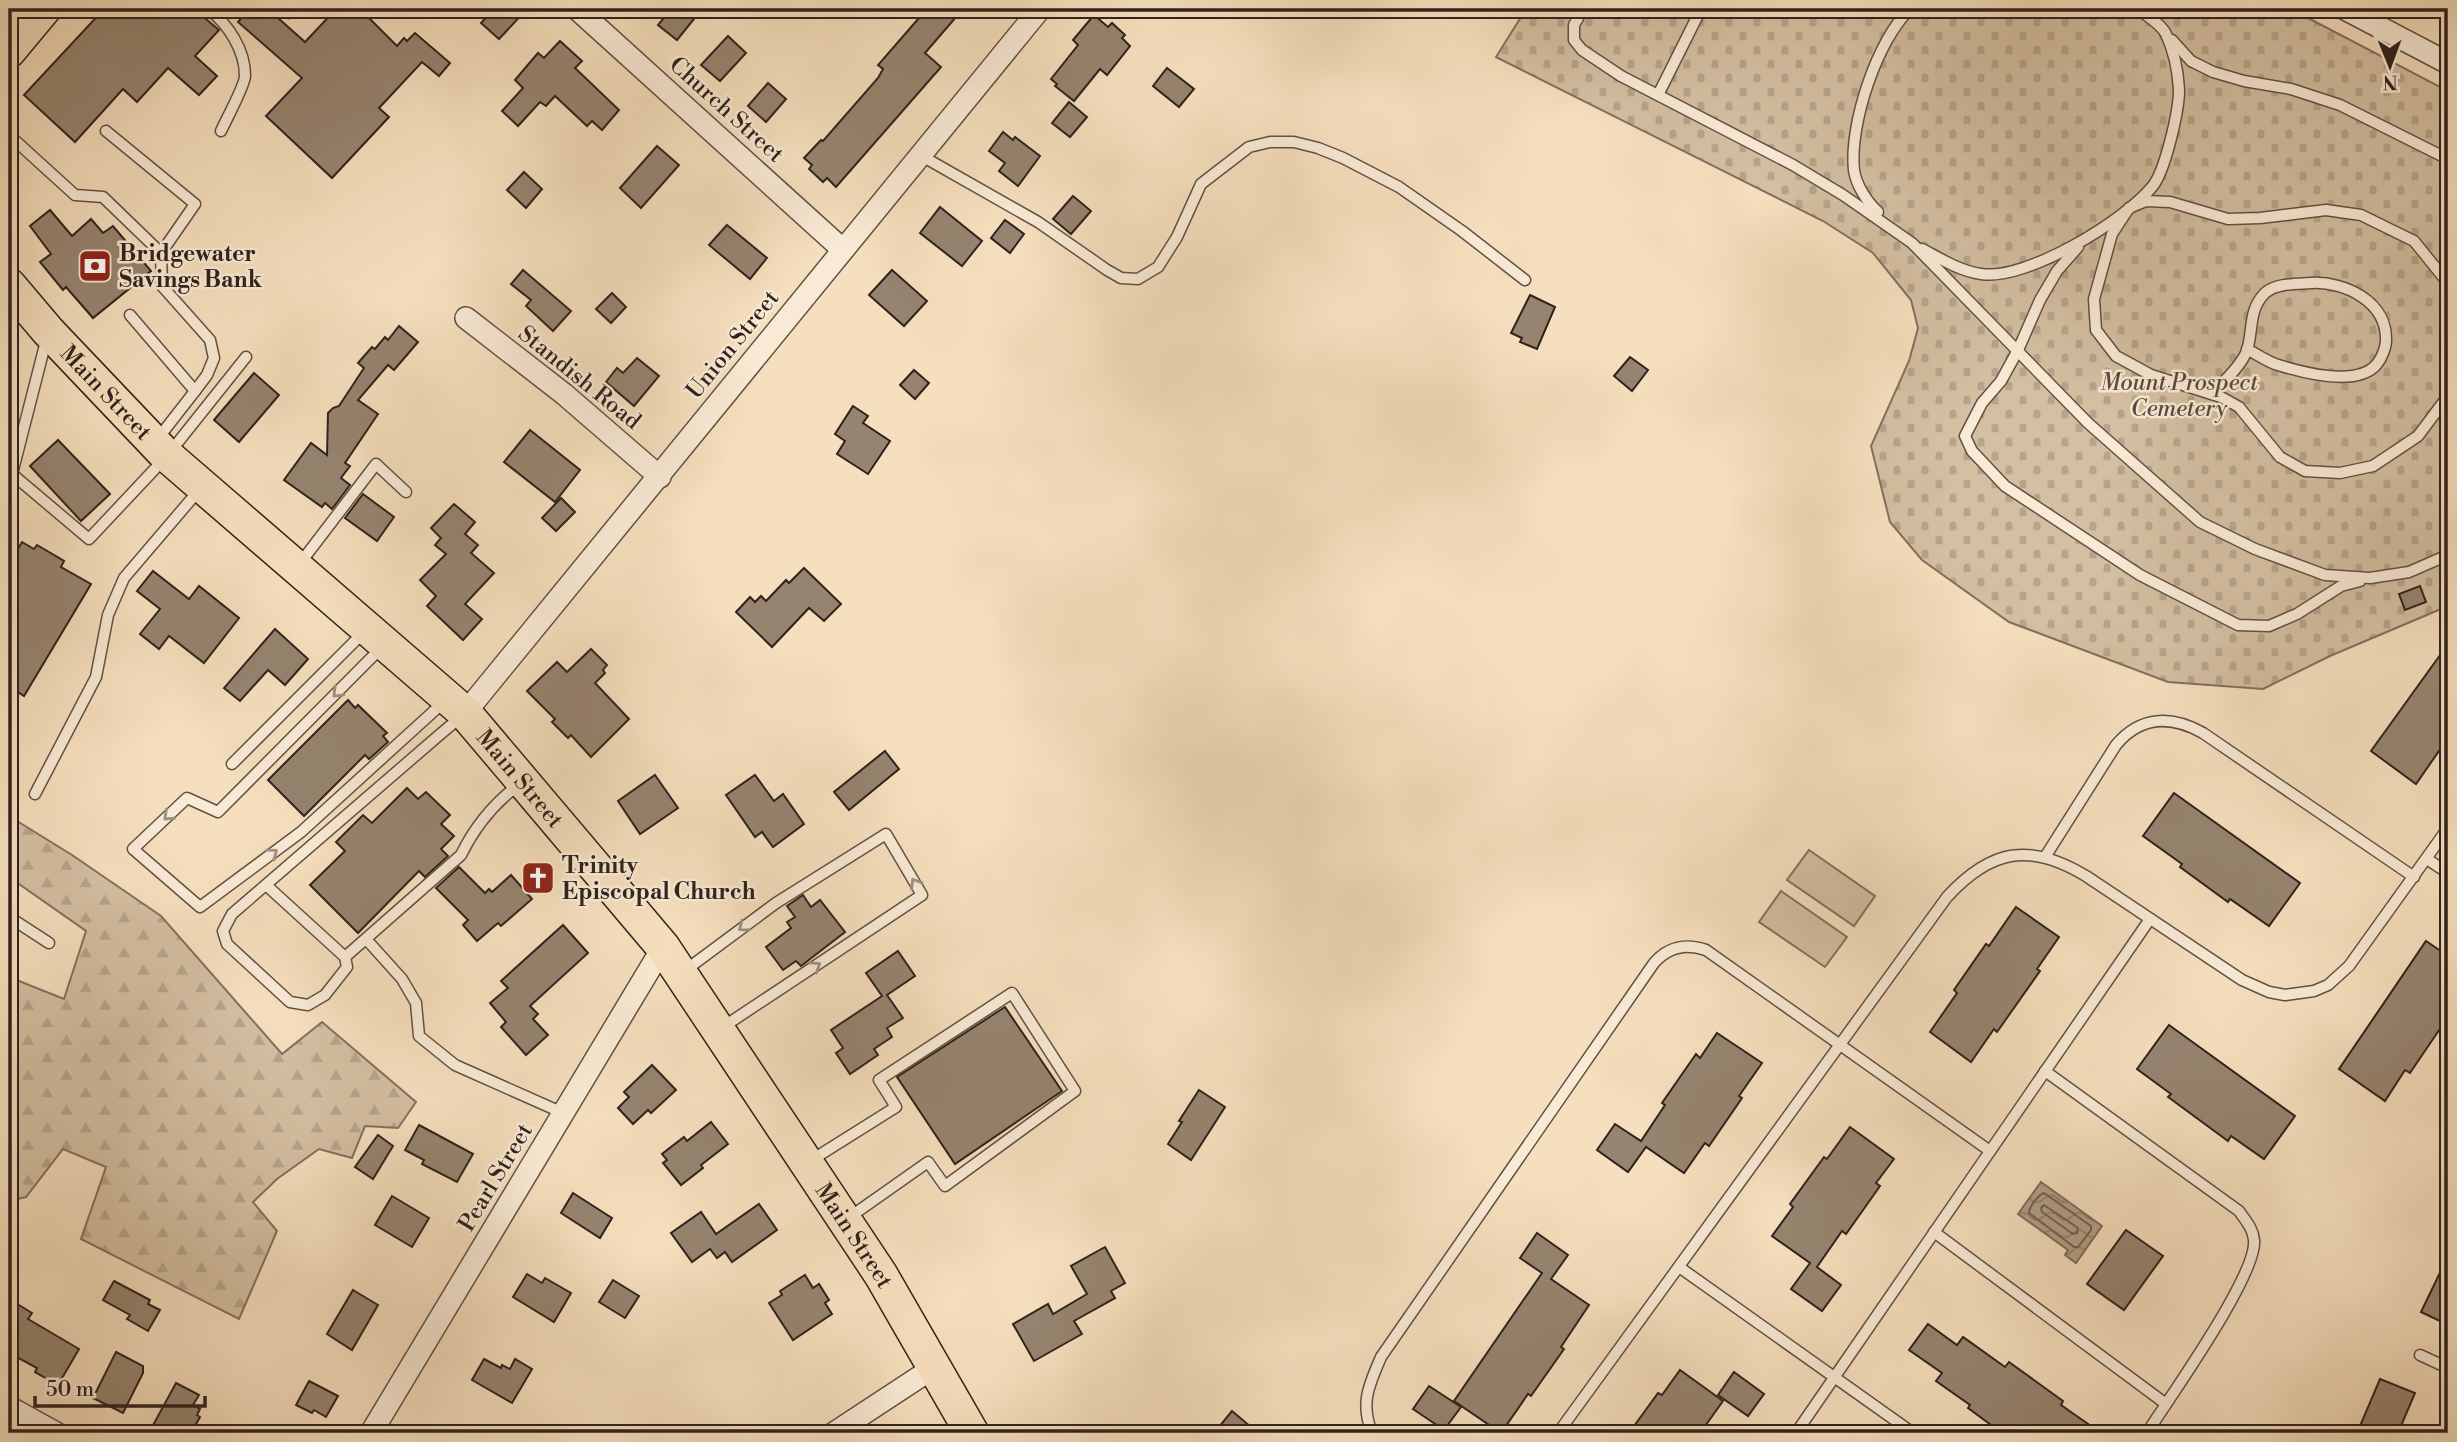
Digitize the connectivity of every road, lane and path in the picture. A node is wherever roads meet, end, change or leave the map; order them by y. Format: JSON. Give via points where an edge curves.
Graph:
{"nodes":[{"id":1,"x":44,"y":9,"type":"edge"},
{"id":2,"x":209,"y":9,"type":"edge"},
{"id":3,"x":577,"y":9,"type":"edge"},
{"id":4,"x":1040,"y":9,"type":"edge"},
{"id":5,"x":1583,"y":9,"type":"edge"},
{"id":6,"x":1701,"y":9,"type":"edge"},
{"id":7,"x":1910,"y":9,"type":"edge"},
{"id":8,"x":2138,"y":9,"type":"edge"},
{"id":9,"x":2346,"y":9,"type":"edge"},
{"id":10,"x":2165,"y":31,"type":"junction"},
{"id":11,"x":13,"y":44,"type":"edge"},
{"id":12,"x":2448,"y":63,"type":"edge"},
{"id":13,"x":1658,"y":95,"type":"junction"},
{"id":14,"x":106,"y":131,"type":"dead end"},
{"id":15,"x":221,"y":131,"type":"dead end"},
{"id":16,"x":9,"y":135,"type":"edge"},
{"id":17,"x":920,"y":155,"type":"junction"},
{"id":18,"x":2448,"y":159,"type":"edge"},
{"id":19,"x":2129,"y":208,"type":"junction"},
{"id":20,"x":2086,"y":237,"type":"junction"},
{"id":21,"x":1912,"y":243,"type":"junction"},
{"id":22,"x":842,"y":249,"type":"junction"},
{"id":23,"x":161,"y":253,"type":"junction"},
{"id":24,"x":1525,"y":280,"type":"dead end"},
{"id":25,"x":2448,"y":283,"type":"edge"},
{"id":26,"x":9,"y":285,"type":"edge"},
{"id":27,"x":130,"y":315,"type":"dead end"},
{"id":28,"x":466,"y":318,"type":"dead end"},
{"id":29,"x":48,"y":331,"type":"junction"},
{"id":30,"x":2247,"y":349,"type":"junction"},
{"id":31,"x":2018,"y":351,"type":"junction"},
{"id":32,"x":246,"y":357,"type":"dead end"},
{"id":33,"x":195,"y":391,"type":"junction"},
{"id":34,"x":2212,"y":394,"type":"junction"},
{"id":35,"x":2448,"y":396,"type":"edge"},
{"id":36,"x":160,"y":450,"type":"junction"},
{"id":37,"x":10,"y":477,"type":"edge"},
{"id":38,"x":660,"y":477,"type":"junction"},
{"id":39,"x":202,"y":487,"type":"junction"},
{"id":40,"x":406,"y":492,"type":"dead end"},
{"id":41,"x":2448,"y":555,"type":"edge"},
{"id":42,"x":297,"y":568,"type":"junction"},
{"id":43,"x":2370,"y":578,"type":"junction"},
{"id":44,"x":376,"y":636,"type":"junction"},
{"id":45,"x":457,"y":706,"type":"junction"},
{"id":46,"x":232,"y":764,"type":"dead end"},
{"id":47,"x":523,"y":781,"type":"junction"},
{"id":48,"x":35,"y":794,"type":"dead end"},
{"id":49,"x":2448,"y":828,"type":"edge"},
{"id":50,"x":2045,"y":857,"type":"junction"},
{"id":51,"x":2427,"y":859,"type":"junction"},
{"id":52,"x":2448,"y":873,"type":"edge"},
{"id":53,"x":2414,"y":877,"type":"junction"},
{"id":54,"x":266,"y":885,"type":"junction"},
{"id":55,"x":9,"y":917,"type":"edge"},
{"id":56,"x":2150,"y":919,"type":"junction"},
{"id":57,"x":366,"y":939,"type":"junction"},
{"id":58,"x":49,"y":943,"type":"dead end"},
{"id":59,"x":345,"y":957,"type":"junction"},
{"id":60,"x":672,"y":961,"type":"junction"},
{"id":61,"x":718,"y":1030,"type":"junction"},
{"id":62,"x":1840,"y":1045,"type":"junction"},
{"id":63,"x":2045,"y":1071,"type":"junction"},
{"id":64,"x":563,"y":1113,"type":"junction"},
{"id":65,"x":1990,"y":1151,"type":"junction"},
{"id":66,"x":807,"y":1163,"type":"junction"},
{"id":67,"x":845,"y":1221,"type":"junction"},
{"id":68,"x":1934,"y":1233,"type":"junction"},
{"id":69,"x":1679,"y":1267,"type":"junction"},
{"id":70,"x":2420,"y":1356,"type":"dead end"},
{"id":71,"x":933,"y":1368,"type":"junction"},
{"id":72,"x":2448,"y":1368,"type":"edge"},
{"id":73,"x":1834,"y":1377,"type":"junction"},
{"id":74,"x":2166,"y":1404,"type":"junction"},
{"id":75,"x":9,"y":1407,"type":"edge"},
{"id":76,"x":56,"y":1433,"type":"edge"},
{"id":77,"x":371,"y":1433,"type":"edge"},
{"id":78,"x":834,"y":1433,"type":"edge"},
{"id":79,"x":972,"y":1433,"type":"edge"},
{"id":80,"x":1372,"y":1433,"type":"edge"},
{"id":81,"x":1558,"y":1433,"type":"edge"},
{"id":82,"x":1796,"y":1433,"type":"edge"},
{"id":83,"x":1913,"y":1433,"type":"edge"},
{"id":84,"x":2147,"y":1433,"type":"edge"}],
"edges":[{"from":1,"to":11,"type":"main road"},
{"from":2,"to":15,"type":"lane","via":[[240,49],[245,78]]},
{"from":3,"to":22,"type":"street","name":"Church Street"},
{"from":4,"to":17,"type":"street","name":"Union Street"},
{"from":5,"to":13,"type":"lane","via":[[1574,25],[1574,40],[1582,50]]},
{"from":6,"to":13,"type":"lane"},
{"from":7,"to":21,"type":"lane","via":[[1875,63],[1854,135],[1854,173],[1868,204]]},
{"from":8,"to":10,"type":"lane"},
{"from":9,"to":12,"type":"street"},
{"from":10,"to":18,"type":"lane","via":[[2191,61],[2213,72],[2340,105]]},
{"from":10,"to":19,"type":"lane","via":[[2179,92],[2171,136],[2161,173]]},
{"from":13,"to":21,"type":"lane","via":[[1793,165]]},
{"from":14,"to":23,"type":"lane","via":[[195,204]]},
{"from":16,"to":23,"type":"lane","via":[[75,195],[103,197]]},
{"from":17,"to":22,"type":"street","name":"Union Street"},
{"from":17,"to":24,"type":"lane","via":[[1038,222],[1121,278],[1138,279],[1158,267],[1201,184],[1249,147],[1294,142],[1343,158],[1399,187]]},
{"from":19,"to":20,"type":"lane"},
{"from":19,"to":25,"type":"lane","via":[[2146,201],[2170,202],[2228,219],[2326,210],[2361,215],[2414,241]]},
{"from":19,"to":34,"type":"lane","via":[[2112,234],[2103,260],[2094,299],[2096,330],[2116,356],[2151,375]]},
{"from":20,"to":21,"type":"lane","via":[[2038,263],[2009,273],[1981,275]]},
{"from":20,"to":31,"type":"lane","via":[[2057,271]]},
{"from":21,"to":31,"type":"lane"},
{"from":22,"to":38,"type":"street","name":"Union Street"},
{"from":23,"to":33,"type":"lane","via":[[162,286],[210,340],[214,359]]},
{"from":26,"to":29,"type":"main road","name":"Main Street"},
{"from":27,"to":33,"type":"lane"},
{"from":28,"to":38,"type":"street","name":"Standish Road"},
{"from":29,"to":36,"type":"main road","name":"Main Street"},
{"from":29,"to":37,"type":"lane"},
{"from":30,"to":30,"type":"lane","via":[[2254,310],[2266,292],[2282,285],[2323,283],[2362,295],[2386,326],[2386,346],[2377,365],[2344,376],[2273,363]]},
{"from":30,"to":34,"type":"lane"},
{"from":31,"to":43,"type":"lane","via":[[2088,423],[2200,522],[2255,550],[2325,575]]},
{"from":31,"to":43,"type":"lane","via":[[1965,436],[1972,451],[2005,486],[2140,575],[2238,625],[2269,626],[2341,586]]},
{"from":32,"to":36,"type":"lane"},
{"from":33,"to":36,"type":"lane"},
{"from":34,"to":35,"type":"lane","via":[[2238,407],[2280,457],[2305,471],[2340,472],[2374,466],[2418,436]]},
{"from":36,"to":37,"type":"lane","via":[[89,539]]},
{"from":36,"to":39,"type":"main road","name":"Main Street"},
{"from":38,"to":45,"type":"street","name":"Union Street"},
{"from":39,"to":42,"type":"main road","name":"Main Street"},
{"from":39,"to":48,"type":"lane","via":[[124,578],[108,615],[96,677]]},
{"from":40,"to":42,"type":"lane","via":[[376,464]]},
{"from":41,"to":43,"type":"lane","via":[[2409,572]]},
{"from":42,"to":44,"type":"main road","name":"Main Street"},
{"from":44,"to":45,"type":"main road","name":"Main Street"},
{"from":44,"to":45,"type":"lane","one_way":true,"via":[[218,812],[187,799],[133,849],[200,907]]},
{"from":44,"to":46,"type":"lane"},
{"from":45,"to":47,"type":"main road","name":"Main Street"},
{"from":45,"to":54,"type":"lane"},
{"from":47,"to":57,"type":"lane","via":[[500,799],[461,855]]},
{"from":47,"to":60,"type":"main road","name":"Main Street"},
{"from":49,"to":51,"type":"lane"},
{"from":50,"to":53,"type":"lane","via":[[2127,732],[2147,723],[2172,721],[2203,733]]},
{"from":50,"to":56,"type":"lane","via":[[2079,871]]},
{"from":50,"to":62,"type":"lane","via":[[2002,857],[1963,880]]},
{"from":51,"to":52,"type":"lane"},
{"from":51,"to":53,"type":"lane"},
{"from":53,"to":56,"type":"lane","via":[[2339,976],[2300,995],[2255,987]]},
{"from":54,"to":59,"type":"lane"},
{"from":54,"to":59,"type":"lane","via":[[232,914],[223,931],[227,944],[290,1002],[308,1005],[325,995],[347,967]]},
{"from":55,"to":58,"type":"lane"},
{"from":56,"to":63,"type":"lane"},
{"from":57,"to":59,"type":"lane"},
{"from":57,"to":64,"type":"lane","via":[[402,979],[416,1003],[419,1036],[455,1065]]},
{"from":60,"to":61,"type":"main road","name":"Main Street"},
{"from":61,"to":60,"type":"lane","one_way":true,"via":[[922,895],[886,834]]},
{"from":60,"to":64,"type":"street","name":"Pearl Street"},
{"from":61,"to":66,"type":"main road","name":"Main Street"},
{"from":62,"to":65,"type":"lane"},
{"from":62,"to":69,"type":"lane"},
{"from":62,"to":80,"type":"lane","via":[[1706,950],[1688,946],[1661,956],[1381,1357],[1367,1395],[1365,1414]]},
{"from":63,"to":65,"type":"lane"},
{"from":63,"to":74,"type":"lane","via":[[2239,1211],[2250,1226],[2252,1258],[2239,1288]]},
{"from":64,"to":77,"type":"street","name":"Pearl Street"},
{"from":65,"to":68,"type":"lane"},
{"from":66,"to":67,"type":"main road","name":"Main Street"},
{"from":66,"to":67,"type":"lane","via":[[896,1107],[879,1080],[1012,993],[1075,1091],[945,1186],[928,1162]]},
{"from":67,"to":71,"type":"main road","name":"Main Street"},
{"from":68,"to":73,"type":"lane"},
{"from":68,"to":74,"type":"lane"},
{"from":69,"to":73,"type":"lane"},
{"from":69,"to":81,"type":"lane"},
{"from":70,"to":72,"type":"lane"},
{"from":71,"to":78,"type":"street"},
{"from":71,"to":79,"type":"main road","name":"Main Street"},
{"from":73,"to":82,"type":"lane"},
{"from":73,"to":83,"type":"lane"},
{"from":74,"to":84,"type":"lane"},
{"from":75,"to":76,"type":"street"}]}
